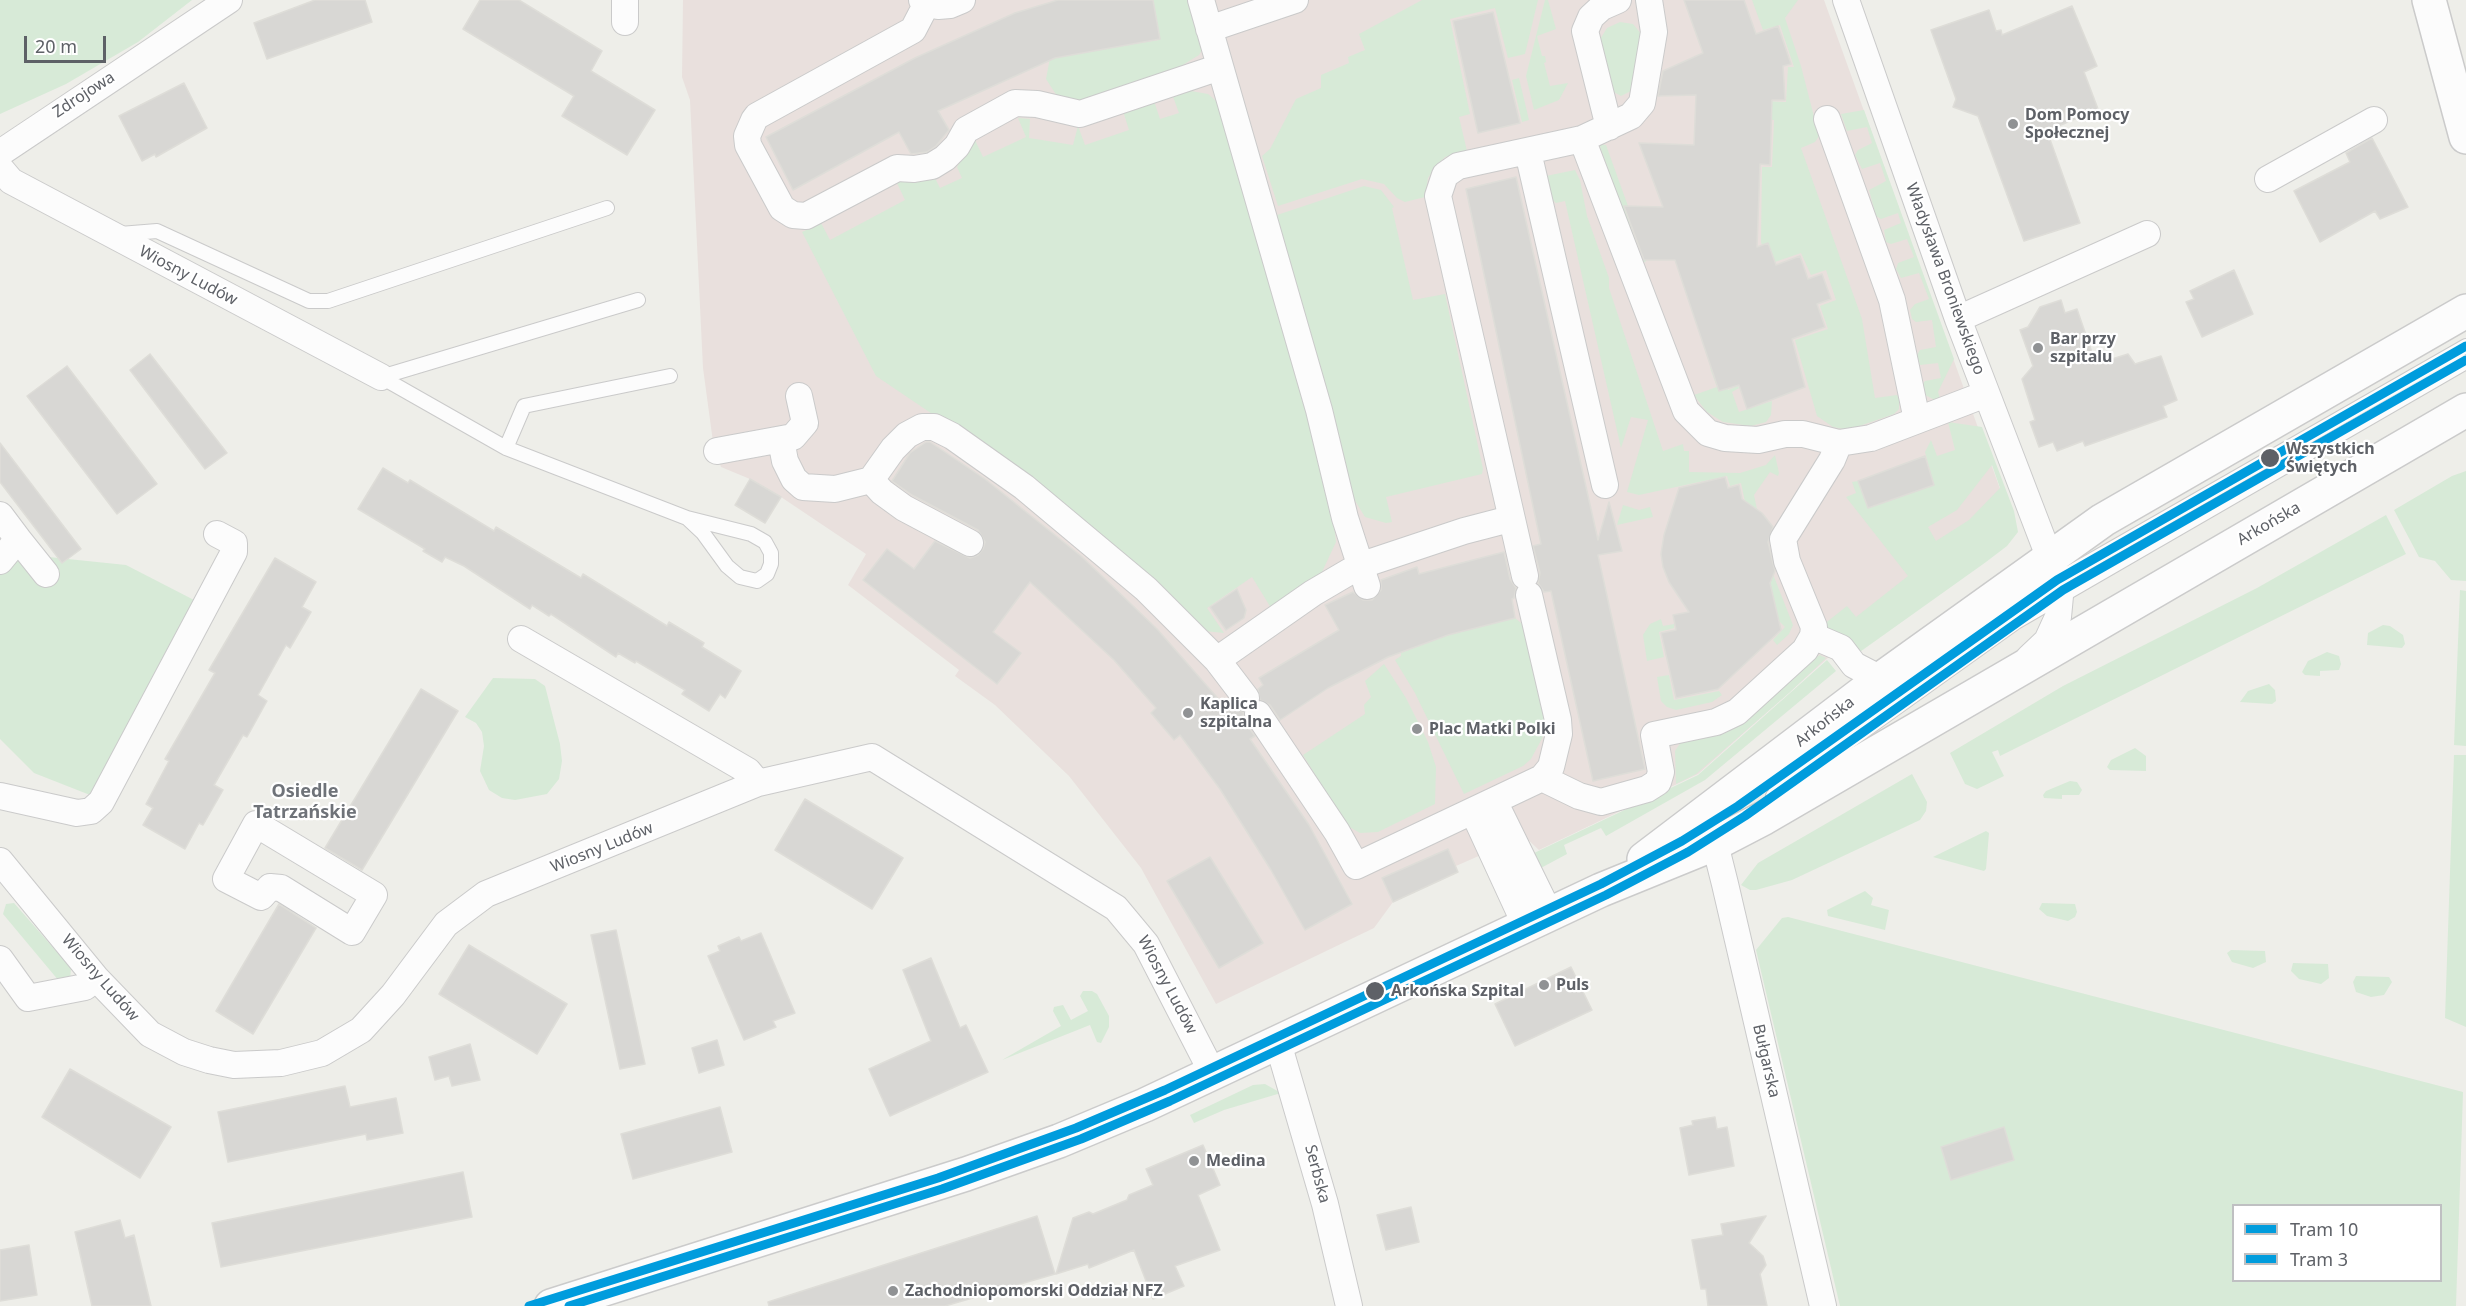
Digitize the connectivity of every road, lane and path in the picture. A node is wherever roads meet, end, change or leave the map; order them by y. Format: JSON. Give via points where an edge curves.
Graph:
{"nodes":[{"id":1,"x":229,"y":0,"type":"edge"},
{"id":2,"x":962,"y":0,"type":"edge"},
{"id":3,"x":1202,"y":0,"type":"edge"},
{"id":4,"x":1295,"y":0,"type":"edge"},
{"id":5,"x":1618,"y":0,"type":"edge"},
{"id":6,"x":1649,"y":0,"type":"edge"},
{"id":7,"x":1846,"y":0,"type":"edge"},
{"id":8,"x":2429,"y":0,"type":"edge"},
{"id":9,"x":925,"y":2,"type":"edge"},
{"id":10,"x":1209,"y":29,"type":"junction"},
{"id":11,"x":1220,"y":67,"type":"junction"},
{"id":12,"x":1827,"y":119,"type":"dead end"},
{"id":13,"x":2374,"y":120,"type":"dead end"},
{"id":14,"x":1609,"y":127,"type":"junction"},
{"id":15,"x":2466,"y":137,"type":"edge"},
{"id":16,"x":1582,"y":139,"type":"junction"},
{"id":17,"x":1528,"y":152,"type":"junction"},
{"id":18,"x":0,"y":153,"type":"edge"},
{"id":19,"x":0,"y":168,"type":"edge"},
{"id":20,"x":2268,"y":179,"type":"dead end"},
{"id":21,"x":607,"y":208,"type":"dead end"},
{"id":22,"x":2147,"y":234,"type":"dead end"},
{"id":23,"x":111,"y":235,"type":"junction"},
{"id":24,"x":638,"y":300,"type":"dead end"},
{"id":25,"x":2466,"y":311,"type":"edge"},
{"id":26,"x":1958,"y":319,"type":"junction"},
{"id":27,"x":2466,"y":346,"type":"edge"},
{"id":28,"x":2466,"y":362,"type":"edge"},
{"id":29,"x":670,"y":376,"type":"dead end"},
{"id":30,"x":381,"y":378,"type":"junction"},
{"id":31,"x":1986,"y":394,"type":"junction"},
{"id":32,"x":799,"y":396,"type":"dead end"},
{"id":33,"x":2466,"y":410,"type":"edge"},
{"id":34,"x":1917,"y":420,"type":"junction"},
{"id":35,"x":781,"y":440,"type":"junction"},
{"id":36,"x":1839,"y":443,"type":"junction"},
{"id":37,"x":506,"y":448,"type":"junction"},
{"id":38,"x":717,"y":451,"type":"dead end"},
{"id":39,"x":871,"y":480,"type":"junction"},
{"id":40,"x":1605,"y":484,"type":"dead end"},
{"id":41,"x":0,"y":515,"type":"edge"},
{"id":42,"x":687,"y":518,"type":"junction"},
{"id":43,"x":1510,"y":519,"type":"junction"},
{"id":44,"x":217,"y":534,"type":"dead end"},
{"id":45,"x":18,"y":538,"type":"junction"},
{"id":46,"x":970,"y":543,"type":"dead end"},
{"id":47,"x":0,"y":561,"type":"edge"},
{"id":48,"x":46,"y":574,"type":"dead end"},
{"id":49,"x":1363,"y":576,"type":"junction"},
{"id":50,"x":2056,"y":577,"type":"junction"},
{"id":51,"x":1813,"y":636,"type":"junction"},
{"id":52,"x":521,"y":639,"type":"dead end"},
{"id":53,"x":1217,"y":660,"type":"junction"},
{"id":54,"x":2011,"y":674,"type":"junction"},
{"id":55,"x":1881,"y":679,"type":"junction"},
{"id":56,"x":1542,"y":778,"type":"junction"},
{"id":57,"x":758,"y":783,"type":"junction"},
{"id":58,"x":1759,"y":791,"type":"dead end"},
{"id":59,"x":0,"y":796,"type":"edge"},
{"id":60,"x":1483,"y":806,"type":"junction"},
{"id":61,"x":1738,"y":806,"type":"dead end"},
{"id":62,"x":1707,"y":832,"type":"junction"},
{"id":63,"x":0,"y":861,"type":"edge"},
{"id":64,"x":1538,"y":920,"type":"junction"},
{"id":65,"x":352,"y":932,"type":"joint"},
{"id":66,"x":0,"y":959,"type":"edge"},
{"id":67,"x":96,"y":978,"type":"junction"},
{"id":68,"x":1278,"y":1043,"type":"junction"},
{"id":69,"x":1213,"y":1074,"type":"junction"},
{"id":70,"x":551,"y":1306,"type":"edge"},
{"id":71,"x":1349,"y":1306,"type":"edge"},
{"id":72,"x":1823,"y":1306,"type":"edge"}],
"edges":[{"from":1,"to":18,"type":"street","name":"Zdrojowa"},
{"from":2,"to":9,"type":"street","via":[[950,5]]},
{"from":3,"to":10,"type":"street"},
{"from":4,"to":10,"type":"street"},
{"from":5,"to":14,"type":"street","via":[[1591,17],[1585,31]]},
{"from":6,"to":14,"type":"street","via":[[1654,33],[1646,91],[1631,116]]},
{"from":7,"to":26,"type":"street","name":"Władysława Broniewskiego"},
{"from":8,"to":15,"type":"street"},
{"from":9,"to":11,"type":"street","via":[[913,30],[754,120],[747,136],[748,145],[782,208],[792,215],[806,216],[897,168],[933,166],[957,146],[966,130],[1015,103],[1080,114]]},
{"from":10,"to":11,"type":"street"},
{"from":11,"to":49,"type":"street"},
{"from":12,"to":34,"type":"street","via":[[1892,300]]},
{"from":13,"to":20,"type":"street"},
{"from":14,"to":16,"type":"street"},
{"from":16,"to":17,"type":"street"},
{"from":16,"to":36,"type":"street","via":[[1644,307],[1691,419],[1708,432],[1725,438],[1758,440],[1803,434]]},
{"from":17,"to":40,"type":"street"},
{"from":17,"to":43,"type":"street","via":[[1458,166],[1445,175],[1438,196]]},
{"from":19,"to":23,"type":"street","name":"Wiosny Ludów","via":[[11,181]]},
{"from":21,"to":23,"type":"lane","via":[[328,301],[309,301],[157,231]]},
{"from":22,"to":26,"type":"street"},
{"from":23,"to":30,"type":"street","name":"Wiosny Ludów"},
{"from":24,"to":30,"type":"lane"},
{"from":25,"to":50,"type":"street","name":"Arkońska","via":[[2161,485]]},
{"from":26,"to":31,"type":"street","name":"Władysława Broniewskiego"},
{"from":27,"to":50,"type":"lane"},
{"from":28,"to":50,"type":"lane"},
{"from":29,"to":37,"type":"lane","via":[[524,406]]},
{"from":30,"to":37,"type":"lane"},
{"from":31,"to":34,"type":"street"},
{"from":31,"to":50,"type":"street","name":"Władysława Broniewskiego"},
{"from":32,"to":35,"type":"street","via":[[805,423],[793,437]]},
{"from":33,"to":54,"type":"street","name":"Arkońska"},
{"from":34,"to":36,"type":"street","via":[[1871,438]]},
{"from":35,"to":38,"type":"street"},
{"from":35,"to":39,"type":"street","via":[[785,461],[803,487],[835,489]]},
{"from":36,"to":51,"type":"street","via":[[1783,539],[1787,561],[1812,620]]},
{"from":37,"to":42,"type":"lane"},
{"from":39,"to":46,"type":"street","via":[[904,508]]},
{"from":39,"to":53,"type":"street","via":[[907,435],[934,426],[1062,517],[1146,589]]},
{"from":41,"to":45,"type":"street"},
{"from":42,"to":42,"type":"lane","via":[[740,577],[757,581],[767,574],[771,553],[765,542],[751,534]]},
{"from":43,"to":49,"type":"street","via":[[1464,531]]},
{"from":43,"to":56,"type":"street","via":[[1558,720],[1556,750]]},
{"from":44,"to":59,"type":"street","via":[[234,543],[234,552],[101,802],[91,811],[77,813]]},
{"from":45,"to":47,"type":"street"},
{"from":45,"to":48,"type":"street"},
{"from":49,"to":53,"type":"street","via":[[1313,593]]},
{"from":50,"to":54,"type":"street","name":"Arkońska","via":[[2058,617],[2047,641]]},
{"from":50,"to":55,"type":"street","name":"Arkońska"},
{"from":50,"to":58,"type":"lane"},
{"from":50,"to":62,"type":"lane","via":[[1998,635],[1774,795]]},
{"from":51,"to":55,"type":"street","via":[[1840,648],[1854,665]]},
{"from":51,"to":56,"type":"street","via":[[1805,650],[1737,712],[1716,722],[1654,735],[1661,771],[1658,782],[1647,789],[1601,802]]},
{"from":52,"to":57,"type":"street","via":[[748,771]]},
{"from":53,"to":60,"type":"street","via":[[1252,706],[1356,866]]},
{"from":54,"to":62,"type":"street","name":"Arkońska","via":[[1764,818]]},
{"from":55,"to":62,"type":"street","name":"Arkońska"},
{"from":56,"to":60,"type":"street"},
{"from":57,"to":67,"type":"street","name":"Wiosny Ludów","via":[[486,894],[446,924],[393,995],[361,1030],[322,1053],[257,1066],[234,1065],[184,1052],[150,1034]]},
{"from":57,"to":69,"type":"street","name":"Wiosny Ludów","via":[[872,757],[1096,894],[1124,916],[1146,944]]},
{"from":60,"to":64,"type":"street"},
{"from":61,"to":62,"type":"lane"},
{"from":62,"to":64,"type":"street","name":"Arkońska"},
{"from":62,"to":72,"type":"street","name":"Bułgarska","via":[[1753,1005]]},
{"from":63,"to":67,"type":"street","name":"Wiosny Ludów"},
{"from":64,"to":68,"type":"street","name":"Arkońska"},
{"from":65,"to":65,"type":"street","via":[[281,888],[270,887],[261,897],[226,879],[256,824],[374,895]]},
{"from":66,"to":67,"type":"street","via":[[28,998],[85,987]]},
{"from":68,"to":69,"type":"street","name":"Arkońska"},
{"from":68,"to":71,"type":"street","name":"Serbska","via":[[1325,1204]]},
{"from":69,"to":70,"type":"street","name":"Arkońska","via":[[1001,1162]]}]}
